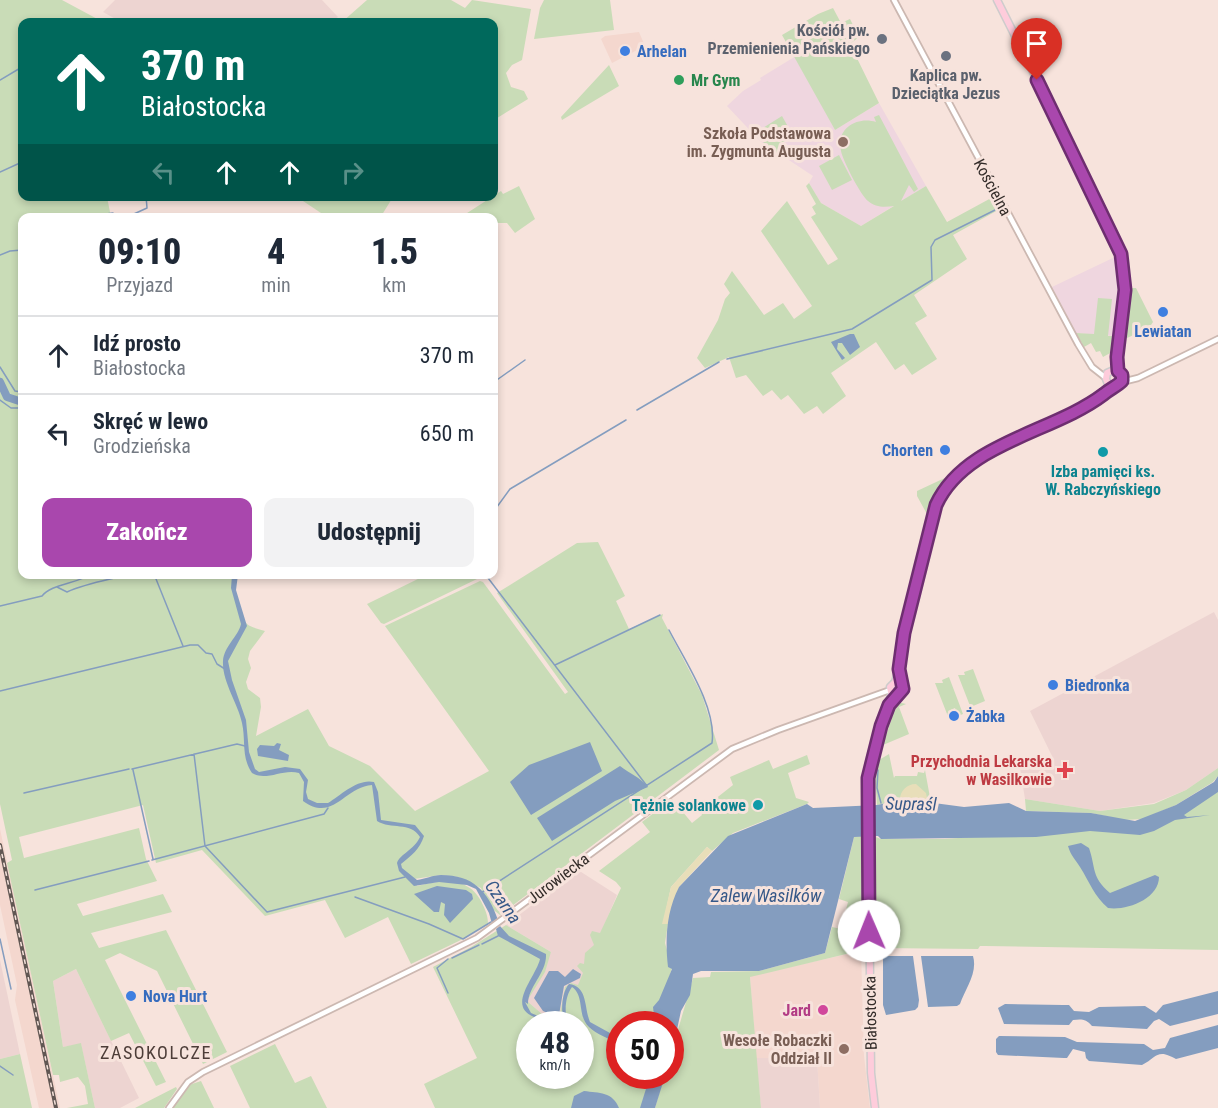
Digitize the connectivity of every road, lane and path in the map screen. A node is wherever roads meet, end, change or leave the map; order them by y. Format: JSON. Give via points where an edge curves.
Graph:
{"nodes":[{"id":1,"x":894,"y":0,"type":"edge"},
{"id":2,"x":998,"y":0,"type":"edge"},
{"id":3,"x":1218,"y":339,"type":"edge"},
{"id":4,"x":1111,"y":377,"type":"junction"},
{"id":5,"x":1122,"y":379,"type":"junction"},
{"id":6,"x":898,"y":682,"type":"junction"},
{"id":7,"x":893,"y":693,"type":"junction"},
{"id":8,"x":169,"y":1108,"type":"edge"},
{"id":9,"x":875,"y":1108,"type":"edge"}],
"edges":[{"from":1,"to":4,"type":"street","name":"Kościelna","via":[[1090,364]]},
{"from":2,"to":4,"type":"main road","via":[[1119,248],[1125,282],[1117,357]]},
{"from":3,"to":5,"type":"street","via":[[1134,380]]},
{"from":4,"to":5,"type":"main road"},
{"from":4,"to":5,"type":"main road"},
{"from":4,"to":6,"type":"main road","via":[[1103,394],[984,456],[947,486],[930,525],[904,633]]},
{"from":6,"to":7,"type":"main road","via":[[891,685]]},
{"from":6,"to":7,"type":"main road","via":[[903,689]]},
{"from":7,"to":8,"type":"street","name":"Jurowiecka","via":[[778,729],[726,752],[492,927],[460,947],[202,1072],[188,1082]]},
{"from":7,"to":9,"type":"main road","name":"Białostocka","via":[[870,768],[868,803],[871,1073]]}]}
